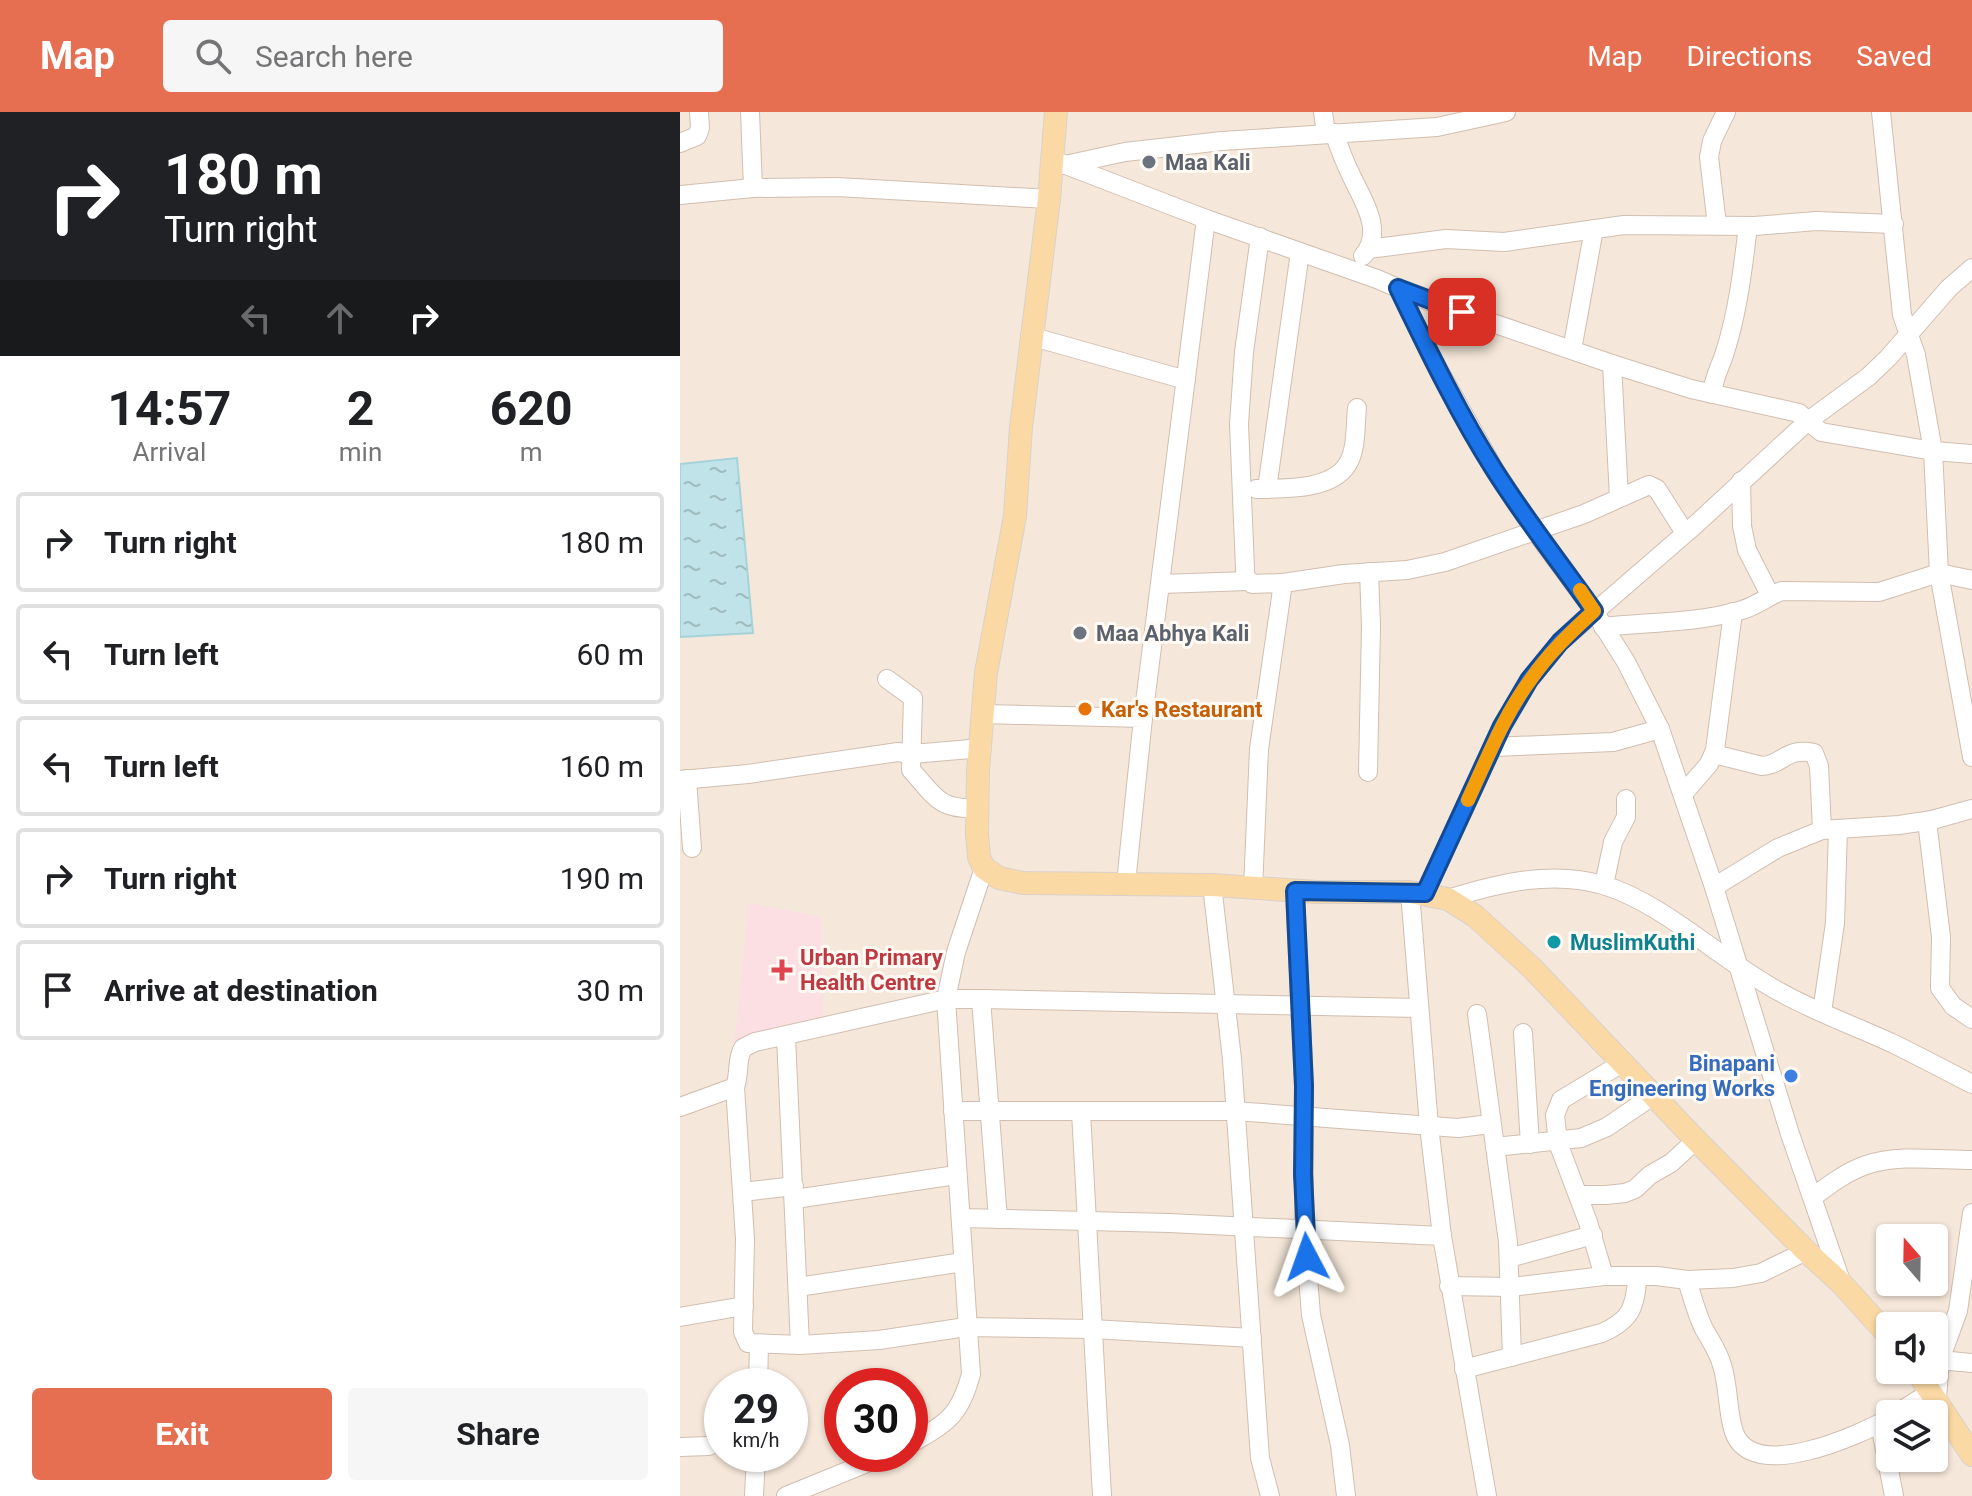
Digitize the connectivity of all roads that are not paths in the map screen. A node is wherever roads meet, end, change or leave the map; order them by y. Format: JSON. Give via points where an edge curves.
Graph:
{"nodes":[{"id":1,"x":699,"y":112,"type":"edge"},
{"id":2,"x":750,"y":112,"type":"edge"},
{"id":3,"x":1056,"y":112,"type":"edge"},
{"id":4,"x":1323,"y":112,"type":"edge"},
{"id":5,"x":1506,"y":112,"type":"edge"},
{"id":6,"x":1726,"y":112,"type":"edge"},
{"id":7,"x":1881,"y":112,"type":"edge"},
{"id":8,"x":1455,"y":118,"type":"edge"},
{"id":9,"x":1330,"y":134,"type":"junction"},
{"id":10,"x":680,"y":143,"type":"edge"},
{"id":11,"x":1059,"y":163,"type":"junction"},
{"id":12,"x":753,"y":188,"type":"junction"},
{"id":13,"x":680,"y":195,"type":"edge"},
{"id":14,"x":1049,"y":199,"type":"junction"},
{"id":15,"x":1206,"y":219,"type":"junction"},
{"id":16,"x":1894,"y":224,"type":"junction"},
{"id":17,"x":1717,"y":225,"type":"junction"},
{"id":18,"x":1748,"y":226,"type":"junction"},
{"id":19,"x":1594,"y":229,"type":"junction"},
{"id":20,"x":1260,"y":237,"type":"junction"},
{"id":21,"x":1369,"y":249,"type":"junction"},
{"id":22,"x":1300,"y":252,"type":"junction"},
{"id":23,"x":1972,"y":268,"type":"edge"},
{"id":24,"x":1351,"y":270,"type":"junction"},
{"id":25,"x":1398,"y":288,"type":"junction"},
{"id":26,"x":1907,"y":335,"type":"junction"},
{"id":27,"x":1030,"y":336,"type":"junction"},
{"id":28,"x":1572,"y":350,"type":"junction"},
{"id":29,"x":1612,"y":364,"type":"junction"},
{"id":30,"x":1186,"y":380,"type":"junction"},
{"id":31,"x":1712,"y":394,"type":"junction"},
{"id":32,"x":1357,"y":408,"type":"dead end"},
{"id":33,"x":1808,"y":421,"type":"junction"},
{"id":34,"x":1933,"y":451,"type":"junction"},
{"id":35,"x":1972,"y":454,"type":"edge"},
{"id":36,"x":1741,"y":481,"type":"junction"},
{"id":37,"x":1241,"y":489,"type":"junction"},
{"id":38,"x":1267,"y":489,"type":"junction"},
{"id":39,"x":1619,"y":498,"type":"junction"},
{"id":40,"x":1535,"y":531,"type":"junction"},
{"id":41,"x":1685,"y":533,"type":"junction"},
{"id":42,"x":1369,"y":572,"type":"junction"},
{"id":43,"x":1939,"y":573,"type":"junction"},
{"id":44,"x":1972,"y":580,"type":"edge"},
{"id":45,"x":1248,"y":581,"type":"junction"},
{"id":46,"x":1283,"y":583,"type":"junction"},
{"id":47,"x":1161,"y":584,"type":"junction"},
{"id":48,"x":1770,"y":595,"type":"junction"},
{"id":49,"x":1733,"y":612,"type":"junction"},
{"id":50,"x":1599,"y":619,"type":"junction"},
{"id":51,"x":887,"y":679,"type":"dead end"},
{"id":52,"x":983,"y":714,"type":"junction"},
{"id":53,"x":1143,"y":718,"type":"junction"},
{"id":54,"x":1660,"y":729,"type":"junction"},
{"id":55,"x":1493,"y":747,"type":"junction"},
{"id":56,"x":982,"y":748,"type":"junction"},
{"id":57,"x":912,"y":754,"type":"junction"},
{"id":58,"x":1714,"y":754,"type":"junction"},
{"id":59,"x":1972,"y":757,"type":"edge"},
{"id":60,"x":1368,"y":772,"type":"dead end"},
{"id":61,"x":684,"y":780,"type":"edge"},
{"id":62,"x":1683,"y":794,"type":"junction"},
{"id":63,"x":1626,"y":799,"type":"dead end"},
{"id":64,"x":977,"y":808,"type":"junction"},
{"id":65,"x":1972,"y":809,"type":"edge"},
{"id":66,"x":1927,"y":821,"type":"junction"},
{"id":67,"x":1830,"y":830,"type":"junction"},
{"id":68,"x":692,"y":848,"type":"dead end"},
{"id":69,"x":984,"y":868,"type":"junction"},
{"id":70,"x":1126,"y":883,"type":"junction"},
{"id":71,"x":1212,"y":885,"type":"junction"},
{"id":72,"x":1604,"y":885,"type":"junction"},
{"id":73,"x":1714,"y":887,"type":"junction"},
{"id":74,"x":1253,"y":889,"type":"junction"},
{"id":75,"x":1295,"y":891,"type":"junction"},
{"id":76,"x":1417,"y":892,"type":"junction"},
{"id":77,"x":1448,"y":899,"type":"junction"},
{"id":78,"x":1739,"y":969,"type":"junction"},
{"id":79,"x":946,"y":999,"type":"junction"},
{"id":80,"x":981,"y":999,"type":"junction"},
{"id":81,"x":1228,"y":1004,"type":"junction"},
{"id":82,"x":1300,"y":1006,"type":"junction"},
{"id":83,"x":1419,"y":1008,"type":"junction"},
{"id":84,"x":1822,"y":1012,"type":"junction"},
{"id":85,"x":1477,"y":1014,"type":"dead end"},
{"id":86,"x":1972,"y":1019,"type":"edge"},
{"id":87,"x":1523,"y":1033,"type":"dead end"},
{"id":88,"x":786,"y":1037,"type":"junction"},
{"id":89,"x":1624,"y":1062,"type":"junction"},
{"id":90,"x":1972,"y":1084,"type":"edge"},
{"id":91,"x":735,"y":1087,"type":"junction"},
{"id":92,"x":1654,"y":1095,"type":"junction"},
{"id":93,"x":680,"y":1107,"type":"edge"},
{"id":94,"x":953,"y":1111,"type":"junction"},
{"id":95,"x":992,"y":1111,"type":"junction"},
{"id":96,"x":1235,"y":1111,"type":"junction"},
{"id":97,"x":1081,"y":1112,"type":"junction"},
{"id":98,"x":1304,"y":1118,"type":"junction"},
{"id":99,"x":1490,"y":1124,"type":"junction"},
{"id":100,"x":1429,"y":1126,"type":"junction"},
{"id":101,"x":1696,"y":1140,"type":"junction"},
{"id":102,"x":1558,"y":1143,"type":"junction"},
{"id":103,"x":1530,"y":1144,"type":"junction"},
{"id":104,"x":1495,"y":1147,"type":"junction"},
{"id":105,"x":1972,"y":1160,"type":"edge"},
{"id":106,"x":956,"y":1175,"type":"junction"},
{"id":107,"x":743,"y":1192,"type":"junction"},
{"id":108,"x":794,"y":1193,"type":"junction"},
{"id":109,"x":1578,"y":1195,"type":"junction"},
{"id":110,"x":1813,"y":1197,"type":"junction"},
{"id":111,"x":1972,"y":1213,"type":"edge"},
{"id":112,"x":961,"y":1218,"type":"junction"},
{"id":113,"x":998,"y":1219,"type":"junction"},
{"id":114,"x":1085,"y":1221,"type":"junction"},
{"id":115,"x":1242,"y":1226,"type":"junction"},
{"id":116,"x":1304,"y":1228,"type":"junction"},
{"id":117,"x":1593,"y":1235,"type":"junction"},
{"id":118,"x":1442,"y":1236,"type":"junction"},
{"id":119,"x":1806,"y":1251,"type":"junction"},
{"id":120,"x":1509,"y":1258,"type":"junction"},
{"id":121,"x":963,"y":1262,"type":"junction"},
{"id":122,"x":1604,"y":1276,"type":"junction"},
{"id":123,"x":1638,"y":1276,"type":"junction"},
{"id":124,"x":1687,"y":1280,"type":"junction"},
{"id":125,"x":1842,"y":1284,"type":"junction"},
{"id":126,"x":1449,"y":1286,"type":"junction"},
{"id":127,"x":798,"y":1287,"type":"junction"},
{"id":128,"x":1511,"y":1287,"type":"junction"},
{"id":129,"x":744,"y":1306,"type":"junction"},
{"id":130,"x":680,"y":1317,"type":"edge"},
{"id":131,"x":1876,"y":1322,"type":"edge"},
{"id":132,"x":966,"y":1327,"type":"junction"},
{"id":133,"x":1092,"y":1329,"type":"junction"},
{"id":134,"x":1252,"y":1338,"type":"junction"},
{"id":135,"x":1948,"y":1338,"type":"edge"},
{"id":136,"x":759,"y":1345,"type":"junction"},
{"id":137,"x":800,"y":1345,"type":"junction"},
{"id":138,"x":1512,"y":1357,"type":"junction"},
{"id":139,"x":1948,"y":1361,"type":"edge"},
{"id":140,"x":1972,"y":1363,"type":"edge"},
{"id":141,"x":758,"y":1368,"type":"edge"},
{"id":142,"x":1464,"y":1369,"type":"junction"},
{"id":143,"x":1926,"y":1384,"type":"edge"},
{"id":144,"x":1936,"y":1384,"type":"edge"},
{"id":145,"x":1934,"y":1395,"type":"junction"},
{"id":146,"x":1924,"y":1400,"type":"edge"},
{"id":147,"x":1876,"y":1424,"type":"edge"},
{"id":148,"x":928,"y":1433,"type":"edge"},
{"id":149,"x":704,"y":1446,"type":"edge"},
{"id":150,"x":680,"y":1447,"type":"edge"},
{"id":151,"x":1972,"y":1455,"type":"edge"},
{"id":152,"x":755,"y":1472,"type":"edge"},
{"id":153,"x":845,"y":1472,"type":"edge"},
{"id":154,"x":1892,"y":1472,"type":"edge"},
{"id":155,"x":754,"y":1496,"type":"edge"},
{"id":156,"x":786,"y":1496,"type":"edge"},
{"id":157,"x":1102,"y":1496,"type":"edge"},
{"id":158,"x":1270,"y":1496,"type":"edge"},
{"id":159,"x":1346,"y":1496,"type":"edge"},
{"id":160,"x":1487,"y":1496,"type":"edge"},
{"id":161,"x":1894,"y":1496,"type":"edge"}],
"edges":[{"from":1,"to":10,"type":"street","via":[[697,136]]},
{"from":2,"to":12,"type":"street"},
{"from":3,"to":11,"type":"main road"},
{"from":4,"to":9,"type":"street"},
{"from":5,"to":8,"type":"street"},
{"from":6,"to":17,"type":"street","via":[[1709,157]]},
{"from":7,"to":16,"type":"street"},
{"from":8,"to":9,"type":"street"},
{"from":9,"to":11,"type":"street","via":[[1167,147]]},
{"from":9,"to":21,"type":"street","via":[[1367,207],[1373,240]]},
{"from":11,"to":14,"type":"main road"},
{"from":11,"to":15,"type":"street"},
{"from":12,"to":13,"type":"street"},
{"from":12,"to":14,"type":"street","via":[[837,187]]},
{"from":14,"to":27,"type":"main road"},
{"from":15,"to":20,"type":"street"},
{"from":15,"to":30,"type":"street"},
{"from":16,"to":18,"type":"street","via":[[1816,221]]},
{"from":16,"to":26,"type":"street"},
{"from":17,"to":18,"type":"street"},
{"from":17,"to":19,"type":"street"},
{"from":18,"to":31,"type":"street","via":[[1743,275]]},
{"from":19,"to":21,"type":"street","via":[[1504,242],[1446,239]]},
{"from":19,"to":28,"type":"street"},
{"from":20,"to":22,"type":"street"},
{"from":20,"to":37,"type":"street","via":[[1240,393]]},
{"from":21,"to":24,"type":"street"},
{"from":22,"to":24,"type":"street"},
{"from":22,"to":38,"type":"street"},
{"from":23,"to":26,"type":"street"},
{"from":24,"to":25,"type":"street"},
{"from":25,"to":28,"type":"street"},
{"from":25,"to":40,"type":"street","via":[[1460,411]]},
{"from":26,"to":33,"type":"street","via":[[1868,377]]},
{"from":26,"to":34,"type":"street","via":[[1916,355]]},
{"from":27,"to":30,"type":"street"},
{"from":27,"to":52,"type":"main road","via":[[1015,516]]},
{"from":28,"to":29,"type":"street"},
{"from":29,"to":31,"type":"street"},
{"from":29,"to":39,"type":"street"},
{"from":30,"to":47,"type":"street"},
{"from":31,"to":33,"type":"street","via":[[1786,409]]},
{"from":32,"to":38,"type":"street","via":[[1353,450],[1335,476]]},
{"from":33,"to":34,"type":"street","via":[[1829,434]]},
{"from":33,"to":36,"type":"street"},
{"from":34,"to":35,"type":"street"},
{"from":34,"to":43,"type":"street"},
{"from":36,"to":41,"type":"street"},
{"from":36,"to":48,"type":"street","via":[[1747,550]]},
{"from":37,"to":38,"type":"street"},
{"from":37,"to":45,"type":"street"},
{"from":39,"to":40,"type":"street"},
{"from":39,"to":41,"type":"street","via":[[1653,486]]},
{"from":40,"to":42,"type":"street","via":[[1445,562]]},
{"from":40,"to":50,"type":"street"},
{"from":41,"to":50,"type":"street"},
{"from":42,"to":46,"type":"street"},
{"from":42,"to":60,"type":"street"},
{"from":43,"to":44,"type":"street"},
{"from":43,"to":48,"type":"street","via":[[1879,592]]},
{"from":43,"to":59,"type":"street"},
{"from":45,"to":46,"type":"street"},
{"from":45,"to":47,"type":"street"},
{"from":46,"to":74,"type":"street","via":[[1259,749]]},
{"from":47,"to":53,"type":"street"},
{"from":48,"to":49,"type":"street"},
{"from":49,"to":50,"type":"street"},
{"from":49,"to":58,"type":"street"},
{"from":50,"to":54,"type":"street"},
{"from":50,"to":55,"type":"street","via":[[1560,642],[1529,680]]},
{"from":51,"to":57,"type":"street","via":[[913,698]]},
{"from":52,"to":53,"type":"street"},
{"from":52,"to":56,"type":"main road"},
{"from":53,"to":70,"type":"street"},
{"from":54,"to":55,"type":"street","via":[[1613,742]]},
{"from":54,"to":62,"type":"street"},
{"from":55,"to":76,"type":"street"},
{"from":56,"to":57,"type":"street"},
{"from":56,"to":64,"type":"main road"},
{"from":57,"to":61,"type":"street"},
{"from":57,"to":64,"type":"street","via":[[911,770],[941,803],[955,809]]},
{"from":58,"to":62,"type":"street"},
{"from":58,"to":67,"type":"street","via":[[1770,766],[1791,752],[1814,753]]},
{"from":61,"to":68,"type":"street"},
{"from":62,"to":73,"type":"street"},
{"from":63,"to":72,"type":"street","via":[[1626,817],[1613,842]]},
{"from":64,"to":69,"type":"main road","via":[[977,845]]},
{"from":65,"to":66,"type":"street"},
{"from":66,"to":67,"type":"street"},
{"from":66,"to":86,"type":"street","via":[[1941,937],[1940,988]]},
{"from":67,"to":73,"type":"street","via":[[1778,848]]},
{"from":67,"to":84,"type":"street","via":[[1835,923]]},
{"from":69,"to":70,"type":"main road","via":[[1023,883]]},
{"from":69,"to":79,"type":"street"},
{"from":70,"to":71,"type":"main road"},
{"from":71,"to":74,"type":"main road"},
{"from":71,"to":81,"type":"street"},
{"from":72,"to":77,"type":"street","via":[[1532,879]]},
{"from":72,"to":78,"type":"street","via":[[1673,921]]},
{"from":73,"to":78,"type":"street"},
{"from":74,"to":75,"type":"main road"},
{"from":75,"to":76,"type":"main road"},
{"from":75,"to":82,"type":"street"},
{"from":76,"to":77,"type":"main road"},
{"from":76,"to":83,"type":"street"},
{"from":77,"to":89,"type":"main road","via":[[1475,916],[1532,968]]},
{"from":78,"to":84,"type":"street"},
{"from":78,"to":110,"type":"street"},
{"from":79,"to":80,"type":"street"},
{"from":79,"to":88,"type":"street"},
{"from":79,"to":94,"type":"street"},
{"from":80,"to":81,"type":"street"},
{"from":80,"to":95,"type":"street"},
{"from":81,"to":82,"type":"street"},
{"from":81,"to":96,"type":"street"},
{"from":82,"to":83,"type":"street"},
{"from":82,"to":98,"type":"street"},
{"from":83,"to":100,"type":"street"},
{"from":84,"to":90,"type":"street"},
{"from":85,"to":99,"type":"street"},
{"from":87,"to":103,"type":"street"},
{"from":88,"to":91,"type":"street","via":[[743,1048]]},
{"from":88,"to":108,"type":"street"},
{"from":89,"to":92,"type":"main road"},
{"from":89,"to":102,"type":"street","via":[[1561,1100],[1555,1115]]},
{"from":91,"to":93,"type":"street"},
{"from":91,"to":107,"type":"street"},
{"from":92,"to":101,"type":"main road"},
{"from":92,"to":102,"type":"street","via":[[1607,1127]]},
{"from":94,"to":95,"type":"street"},
{"from":94,"to":106,"type":"street"},
{"from":95,"to":97,"type":"street"},
{"from":95,"to":113,"type":"street"},
{"from":96,"to":97,"type":"street"},
{"from":96,"to":98,"type":"street"},
{"from":96,"to":115,"type":"street"},
{"from":97,"to":114,"type":"street"},
{"from":98,"to":100,"type":"street"},
{"from":98,"to":116,"type":"street"},
{"from":99,"to":100,"type":"street"},
{"from":99,"to":104,"type":"street"},
{"from":100,"to":118,"type":"street"},
{"from":101,"to":109,"type":"street","via":[[1635,1189]]},
{"from":101,"to":119,"type":"main road"},
{"from":102,"to":103,"type":"street"},
{"from":102,"to":109,"type":"street"},
{"from":103,"to":104,"type":"street"},
{"from":104,"to":120,"type":"street"},
{"from":105,"to":110,"type":"street","via":[[1909,1159],[1868,1165]]},
{"from":106,"to":108,"type":"street"},
{"from":106,"to":112,"type":"street"},
{"from":107,"to":108,"type":"street"},
{"from":107,"to":129,"type":"street"},
{"from":108,"to":127,"type":"street"},
{"from":109,"to":117,"type":"street"},
{"from":110,"to":125,"type":"street"},
{"from":111,"to":135,"type":"street","via":[[1958,1311]]},
{"from":112,"to":113,"type":"street"},
{"from":112,"to":121,"type":"street"},
{"from":113,"to":114,"type":"street"},
{"from":114,"to":115,"type":"street"},
{"from":114,"to":133,"type":"street"},
{"from":115,"to":116,"type":"street"},
{"from":115,"to":134,"type":"street"},
{"from":116,"to":118,"type":"street"},
{"from":116,"to":159,"type":"street","via":[[1311,1315]]},
{"from":117,"to":120,"type":"street"},
{"from":117,"to":122,"type":"street"},
{"from":118,"to":126,"type":"street"},
{"from":119,"to":124,"type":"street","via":[[1761,1273]]},
{"from":119,"to":125,"type":"main road"},
{"from":120,"to":128,"type":"street"},
{"from":121,"to":127,"type":"street"},
{"from":121,"to":132,"type":"street"},
{"from":122,"to":123,"type":"street"},
{"from":122,"to":128,"type":"street"},
{"from":123,"to":124,"type":"street"},
{"from":123,"to":138,"type":"street","via":[[1634,1305],[1617,1326]]},
{"from":124,"to":147,"type":"street","via":[[1722,1365],[1741,1444],[1772,1455],[1800,1453]]},
{"from":125,"to":131,"type":"main road"},
{"from":126,"to":128,"type":"street"},
{"from":126,"to":142,"type":"street"},
{"from":127,"to":137,"type":"street"},
{"from":128,"to":138,"type":"street"},
{"from":129,"to":130,"type":"street"},
{"from":129,"to":136,"type":"street","via":[[745,1339]]},
{"from":132,"to":133,"type":"street"},
{"from":132,"to":137,"type":"street"},
{"from":132,"to":148,"type":"street","via":[[971,1374],[963,1403]]},
{"from":133,"to":134,"type":"street"},
{"from":133,"to":157,"type":"street"},
{"from":134,"to":158,"type":"street","via":[[1260,1458]]},
{"from":136,"to":137,"type":"street"},
{"from":136,"to":141,"type":"street"},
{"from":138,"to":142,"type":"street"},
{"from":139,"to":140,"type":"street"},
{"from":142,"to":160,"type":"street"},
{"from":143,"to":145,"type":"main road"},
{"from":144,"to":145,"type":"street"},
{"from":145,"to":146,"type":"street"},
{"from":145,"to":151,"type":"main road"},
{"from":149,"to":150,"type":"street"},
{"from":152,"to":155,"type":"street"},
{"from":153,"to":156,"type":"street"},
{"from":154,"to":161,"type":"street"}]}
